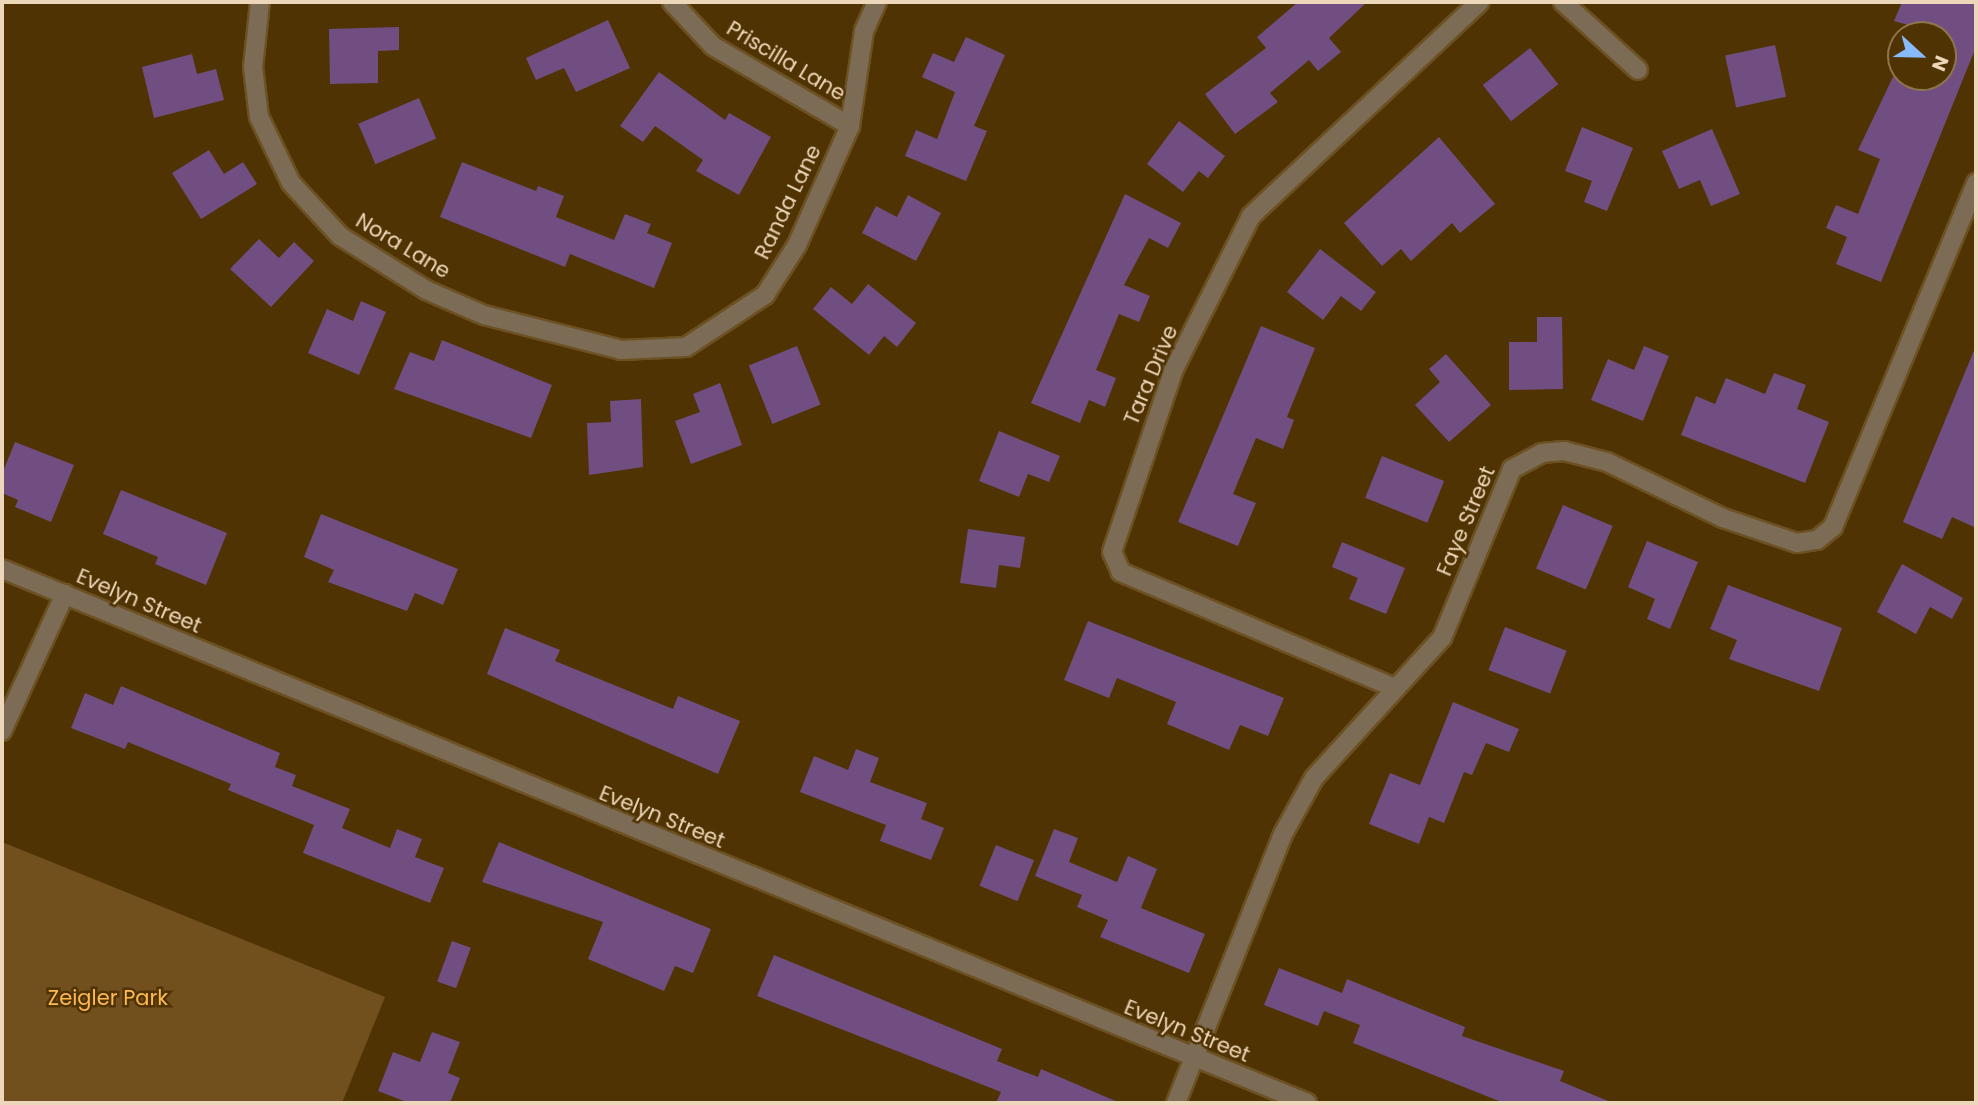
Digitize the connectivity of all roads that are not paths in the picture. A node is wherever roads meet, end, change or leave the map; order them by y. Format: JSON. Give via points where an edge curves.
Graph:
{"nodes":[{"id":1,"x":260,"y":2,"type":"edge"},
{"id":2,"x":672,"y":2,"type":"edge"},
{"id":3,"x":877,"y":2,"type":"edge"},
{"id":4,"x":1480,"y":2,"type":"edge"},
{"id":5,"x":1563,"y":2,"type":"edge"},
{"id":6,"x":1638,"y":70,"type":"dead end"},
{"id":7,"x":850,"y":126,"type":"junction"},
{"id":8,"x":1976,"y":183,"type":"edge"},
{"id":9,"x":569,"y":340,"type":"joint"},
{"id":10,"x":2,"y":569,"type":"edge"},
{"id":11,"x":65,"y":594,"type":"junction"},
{"id":12,"x":1395,"y":688,"type":"junction"},
{"id":13,"x":2,"y":731,"type":"edge"},
{"id":14,"x":1194,"y":1058,"type":"junction"},
{"id":15,"x":1176,"y":1103,"type":"edge"},
{"id":16,"x":1307,"y":1103,"type":"edge"}],
"edges":[{"from":1,"to":9,"type":"street","name":"Nora Lane","via":[[253,67],[259,117],[290,183],[340,236],[426,290],[484,315]]},
{"from":2,"to":7,"type":"street","name":"Priscilla Lane","via":[[713,46]]},
{"from":3,"to":7,"type":"street","name":"Randa Lane","via":[[864,31]]},
{"from":4,"to":12,"type":"street","name":"Tara Drive","via":[[1251,216],[1174,369],[1112,552],[1121,572]]},
{"from":5,"to":6,"type":"street"},
{"from":7,"to":9,"type":"street","name":"Randa Lane","via":[[797,246],[765,295],[686,347],[621,350]]},
{"from":8,"to":12,"type":"street","name":"Faye Street","via":[[1833,527],[1817,540],[1797,543],[1723,518],[1607,462],[1564,451],[1542,453],[1512,469],[1442,638]]},
{"from":10,"to":11,"type":"street","name":"Evelyn Street"},
{"from":11,"to":13,"type":"street"},
{"from":11,"to":14,"type":"street","name":"Evelyn Street"},
{"from":12,"to":14,"type":"street","name":"Faye Street","via":[[1314,778],[1283,834]]},
{"from":14,"to":15,"type":"street","name":"Faye Street"},
{"from":14,"to":16,"type":"street","name":"Evelyn Street"}]}
